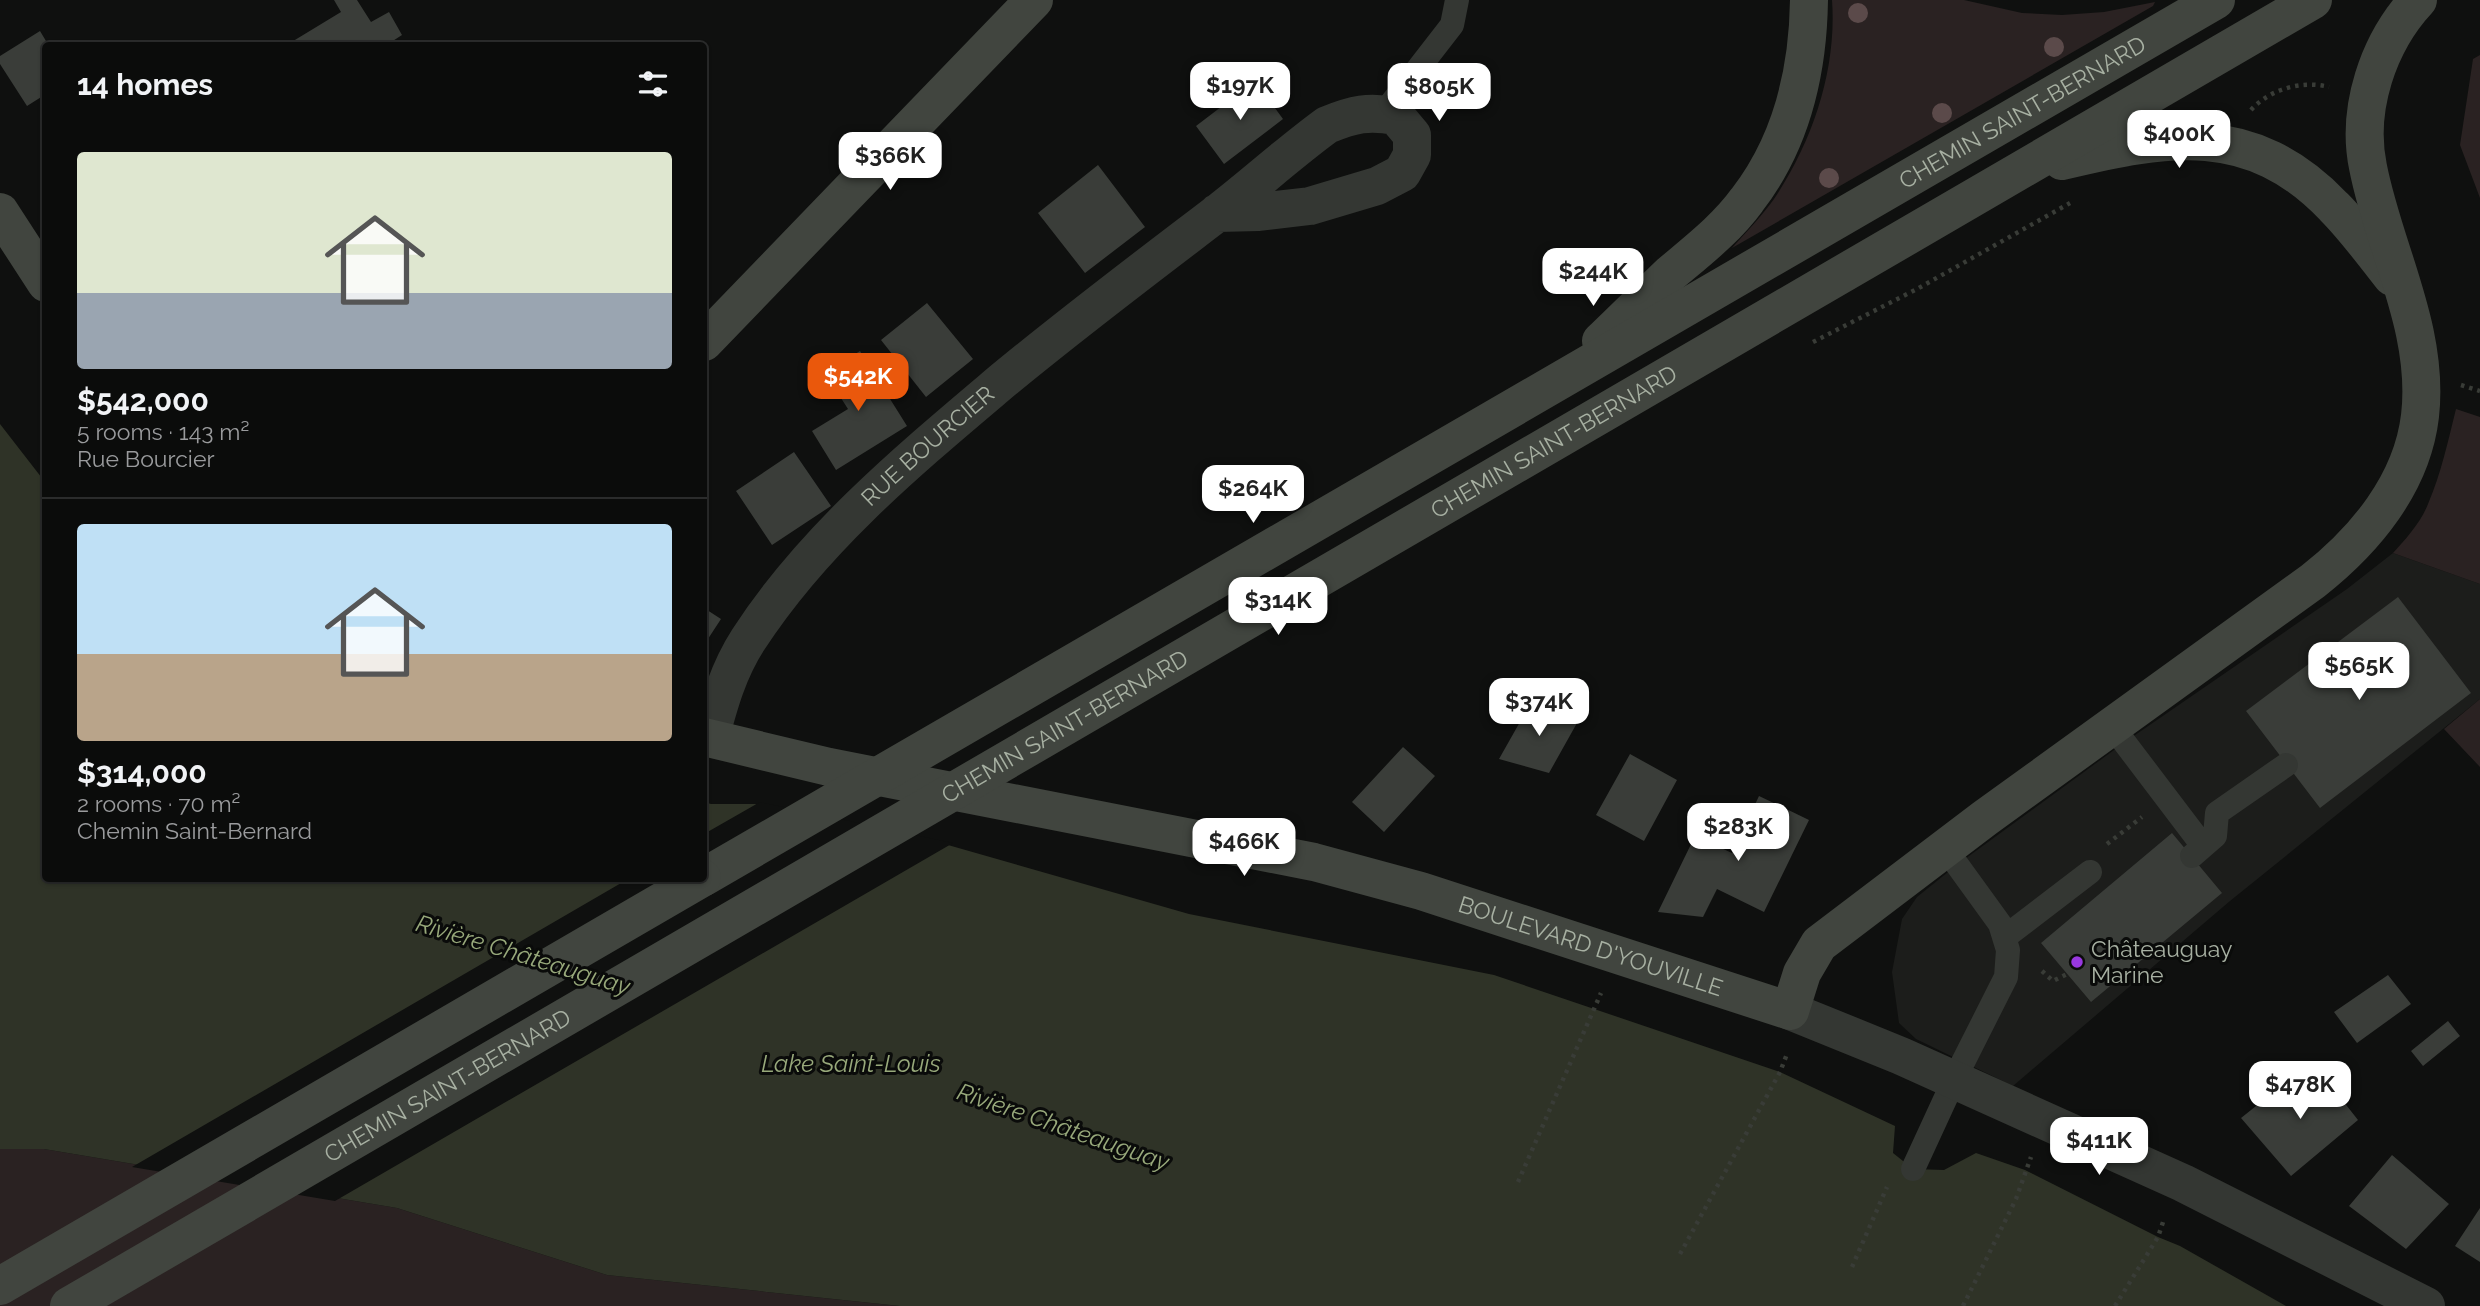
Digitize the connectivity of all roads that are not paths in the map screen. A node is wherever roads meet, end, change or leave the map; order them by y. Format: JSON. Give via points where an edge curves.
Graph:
{"nodes":[{"id":1,"x":1034,"y":0,"type":"edge"},
{"id":2,"x":1457,"y":0,"type":"edge"},
{"id":3,"x":1809,"y":0,"type":"edge"},
{"id":4,"x":2216,"y":0,"type":"edge"},
{"id":5,"x":2313,"y":0,"type":"edge"},
{"id":6,"x":2418,"y":0,"type":"edge"},
{"id":7,"x":1383,"y":114,"type":"junction"},
{"id":8,"x":2025,"y":169,"type":"junction"},
{"id":9,"x":0,"y":212,"type":"edge"},
{"id":10,"x":1217,"y":213,"type":"junction"},
{"id":11,"x":42,"y":277,"type":"edge"},
{"id":12,"x":2403,"y":291,"type":"junction"},
{"id":13,"x":707,"y":339,"type":"edge"},
{"id":14,"x":1557,"y":384,"type":"junction"},
{"id":15,"x":2112,"y":726,"type":"junction"},
{"id":16,"x":707,"y":738,"type":"edge"},
{"id":17,"x":2286,"y":765,"type":"dead end"},
{"id":18,"x":1945,"y":848,"type":"junction"},
{"id":19,"x":2091,"y":872,"type":"road end"},
{"id":20,"x":707,"y":876,"type":"edge"},
{"id":21,"x":696,"y":882,"type":"edge"},
{"id":22,"x":2005,"y":937,"type":"junction"},
{"id":23,"x":1790,"y":1011,"type":"junction"},
{"id":24,"x":1954,"y":1080,"type":"junction"},
{"id":25,"x":1913,"y":1169,"type":"dead end"},
{"id":26,"x":0,"y":1286,"type":"edge"},
{"id":27,"x":79,"y":1304,"type":"edge"},
{"id":28,"x":2426,"y":1306,"type":"edge"}],
"edges":[{"from":1,"to":13,"type":"street"},
{"from":2,"to":7,"type":"lane","via":[[1452,25]]},
{"from":3,"to":14,"type":"street","via":[[1799,90],[1791,121],[1766,172],[1723,226]]},
{"from":4,"to":14,"type":"street","name":"CHEMIN SAINT-BERNARD"},
{"from":5,"to":8,"type":"street","name":"CHEMIN SAINT-BERNARD"},
{"from":6,"to":12,"type":"street","via":[[2384,49],[2365,124],[2367,165]]},
{"from":7,"to":10,"type":"street","name":"RUE BOURCIER","via":[[1371,112],[1327,125]]},
{"from":7,"to":10,"type":"street","via":[[1396,116],[1412,135],[1412,155],[1402,173],[1377,186],[1310,206]]},
{"from":8,"to":12,"type":"street","via":[[2145,142],[2200,142],[2246,150],[2291,170],[2334,206]]},
{"from":8,"to":27,"type":"street","name":"CHEMIN SAINT-BERNARD"},
{"from":9,"to":11,"type":"street"},
{"from":10,"to":16,"type":"street","name":"RUE BOURCIER","via":[[1034,355],[867,499],[808,562],[747,641]]},
{"from":12,"to":15,"type":"street","via":[[2418,350],[2420,415],[2403,473],[2370,528],[2338,562]]},
{"from":14,"to":20,"type":"street","name":"CHEMIN SAINT-BERNARD"},
{"from":15,"to":17,"type":"lane","via":[[2167,798],[2197,851],[2215,836],[2217,813]]},
{"from":15,"to":18,"type":"street"},
{"from":16,"to":23,"type":"street","name":"BOULEVARD D'YOUVILLE","via":[[843,770],[1314,862],[1421,891]]},
{"from":18,"to":22,"type":"lane","via":[[1991,908]]},
{"from":18,"to":23,"type":"street","via":[[1819,944],[1802,974]]},
{"from":19,"to":22,"type":"lane"},
{"from":21,"to":26,"type":"street","name":"CHEMIN SAINT-BERNARD"},
{"from":22,"to":24,"type":"lane","via":[[2006,977]]},
{"from":23,"to":24,"type":"street","name":"BOULEVARD D'YOUVILLE"},
{"from":24,"to":25,"type":"lane"},
{"from":24,"to":28,"type":"street","name":"BOULEVARD D'YOUVILLE","via":[[2183,1183]]}]}
